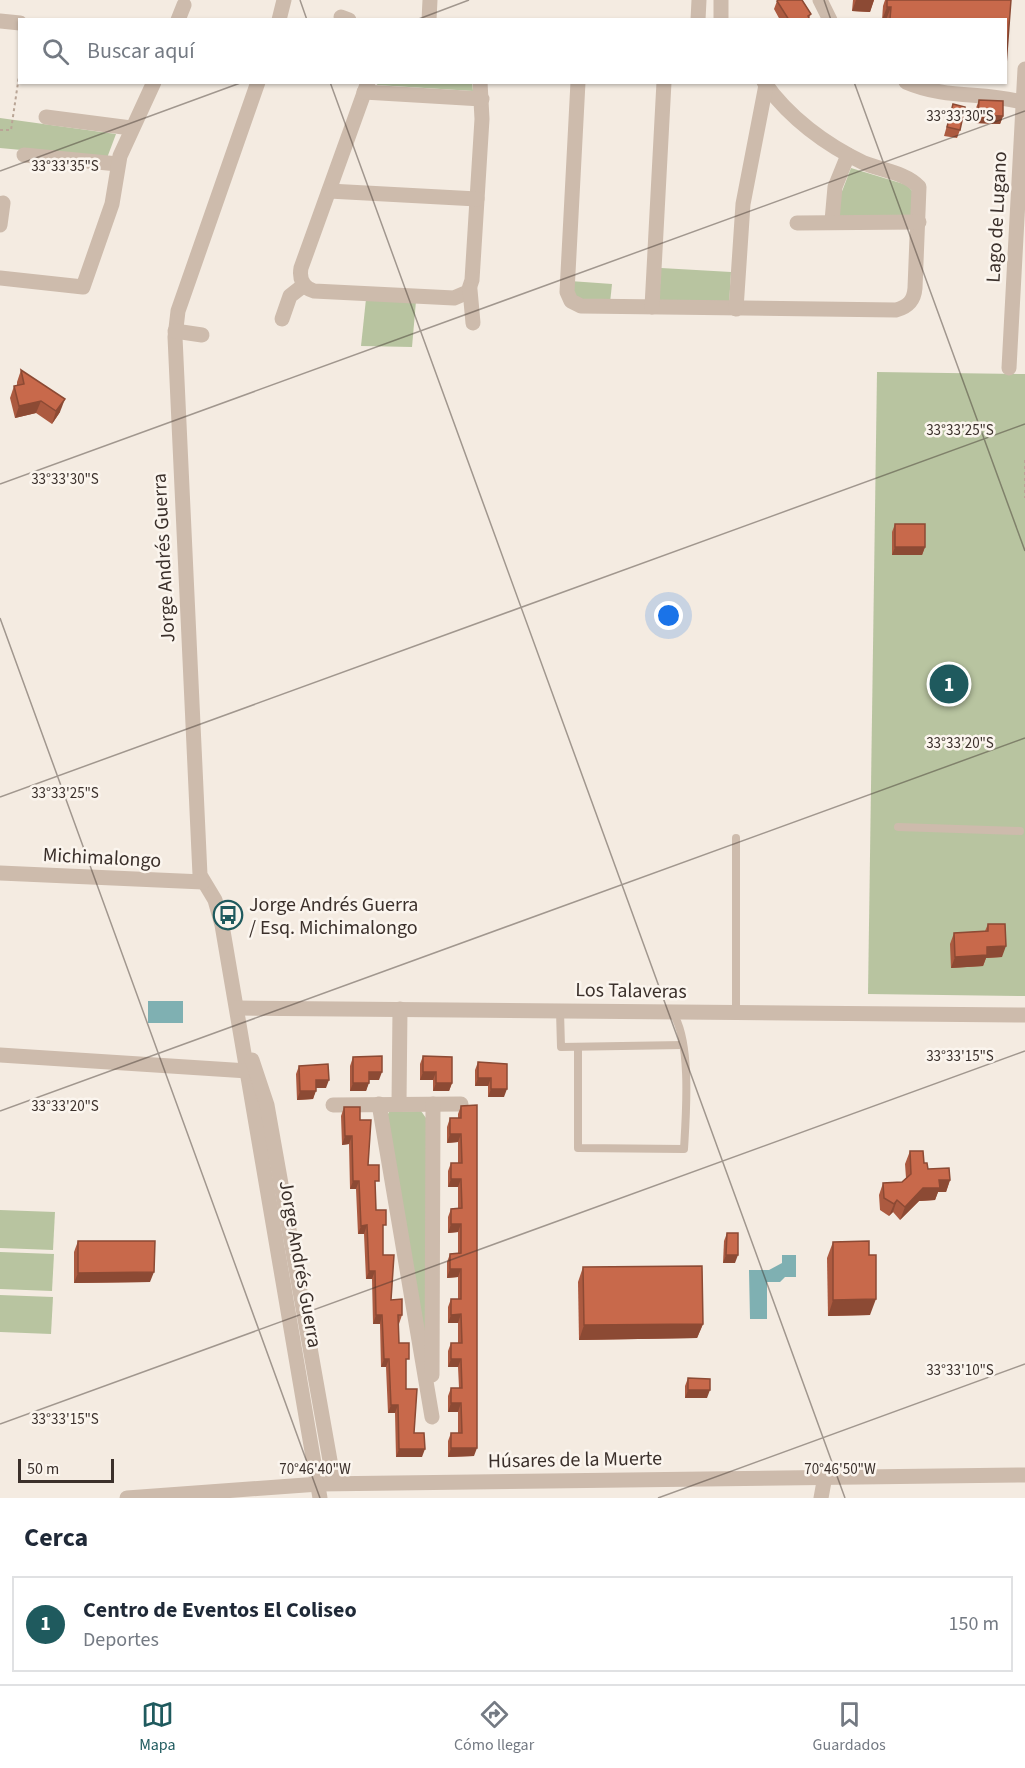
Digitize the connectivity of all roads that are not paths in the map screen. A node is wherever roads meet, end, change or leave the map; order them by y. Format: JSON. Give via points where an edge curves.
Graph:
{"nodes":[{"id":1,"x":284,"y":0,"type":"edge"},
{"id":2,"x":430,"y":0,"type":"edge"},
{"id":3,"x":699,"y":0,"type":"edge"},
{"id":4,"x":721,"y":0,"type":"edge"},
{"id":5,"x":820,"y":0,"type":"edge"},
{"id":6,"x":280,"y":18,"type":"edge"},
{"id":7,"x":429,"y":18,"type":"edge"},
{"id":8,"x":698,"y":18,"type":"edge"},
{"id":9,"x":721,"y":18,"type":"edge"},
{"id":10,"x":829,"y":18,"type":"edge"},
{"id":11,"x":0,"y":21,"type":"edge"},
{"id":12,"x":18,"y":23,"type":"edge"},
{"id":13,"x":1025,"y":69,"type":"edge"},
{"id":14,"x":153,"y":84,"type":"edge"},
{"id":15,"x":257,"y":84,"type":"edge"},
{"id":16,"x":480,"y":84,"type":"edge"},
{"id":17,"x":578,"y":84,"type":"edge"},
{"id":18,"x":664,"y":84,"type":"edge"},
{"id":19,"x":765,"y":84,"type":"edge"},
{"id":20,"x":912,"y":84,"type":"edge"},
{"id":21,"x":366,"y":88,"type":"edge"},
{"id":22,"x":482,"y":99,"type":"junction"},
{"id":23,"x":1024,"y":103,"type":"edge"},
{"id":24,"x":46,"y":117,"type":"dead end"},
{"id":25,"x":131,"y":128,"type":"junction"},
{"id":26,"x":24,"y":155,"type":"dead end"},
{"id":27,"x":848,"y":155,"type":"junction"},
{"id":28,"x":118,"y":164,"type":"junction"},
{"id":29,"x":329,"y":191,"type":"junction"},
{"id":30,"x":477,"y":199,"type":"junction"},
{"id":31,"x":3,"y":204,"type":"dead end"},
{"id":32,"x":832,"y":221,"type":"junction"},
{"id":33,"x":919,"y":222,"type":"junction"},
{"id":34,"x":797,"y":223,"type":"dead end"},
{"id":35,"x":0,"y":225,"type":"edge"},
{"id":36,"x":0,"y":278,"type":"edge"},
{"id":37,"x":304,"y":285,"type":"junction"},
{"id":38,"x":470,"y":290,"type":"junction"},
{"id":39,"x":652,"y":307,"type":"junction"},
{"id":40,"x":736,"y":309,"type":"junction"},
{"id":41,"x":282,"y":319,"type":"dead end"},
{"id":42,"x":473,"y":323,"type":"dead end"},
{"id":43,"x":176,"y":331,"type":"junction"},
{"id":44,"x":202,"y":335,"type":"dead end"},
{"id":45,"x":1009,"y":368,"type":"dead end"},
{"id":46,"x":898,"y":827,"type":"dead end"},
{"id":47,"x":1020,"y":831,"type":"dead end"},
{"id":48,"x":736,"y":838,"type":"dead end"},
{"id":49,"x":0,"y":873,"type":"edge"},
{"id":50,"x":203,"y":882,"type":"junction"},
{"id":51,"x":237,"y":1008,"type":"junction"},
{"id":52,"x":400,"y":1009,"type":"junction"},
{"id":53,"x":560,"y":1011,"type":"junction"},
{"id":54,"x":671,"y":1012,"type":"junction"},
{"id":55,"x":736,"y":1012,"type":"junction"},
{"id":56,"x":1025,"y":1015,"type":"edge"},
{"id":57,"x":242,"y":1038,"type":"junction"},
{"id":58,"x":683,"y":1046,"type":"junction"},
{"id":59,"x":578,"y":1047,"type":"junction"},
{"id":60,"x":0,"y":1055,"type":"edge"},
{"id":61,"x":248,"y":1071,"type":"junction"},
{"id":62,"x":379,"y":1104,"type":"junction"},
{"id":63,"x":399,"y":1104,"type":"junction"},
{"id":64,"x":433,"y":1104,"type":"junction"},
{"id":65,"x":461,"y":1104,"type":"edge"},
{"id":66,"x":333,"y":1105,"type":"dead end"},
{"id":67,"x":1025,"y":1475,"type":"edge"},
{"id":68,"x":825,"y":1476,"type":"junction"},
{"id":69,"x":324,"y":1488,"type":"edge"},
{"id":70,"x":127,"y":1498,"type":"edge"},
{"id":71,"x":821,"y":1498,"type":"edge"}],
"edges":[{"from":1,"to":6,"type":"street"},
{"from":2,"to":7,"type":"street"},
{"from":3,"to":8,"type":"street"},
{"from":4,"to":9,"type":"street"},
{"from":5,"to":10,"type":"street"},
{"from":11,"to":12,"type":"street"},
{"from":13,"to":23,"type":"street","name":"Lago de Lugano"},
{"from":14,"to":25,"type":"street"},
{"from":15,"to":43,"type":"street","name":"Jorge Andrés Guerra","via":[[182,295]]},
{"from":16,"to":22,"type":"street"},
{"from":17,"to":39,"type":"street","via":[[567,296],[581,306]]},
{"from":18,"to":39,"type":"street"},
{"from":19,"to":27,"type":"street","via":[[805,125]]},
{"from":19,"to":40,"type":"street","via":[[743,204]]},
{"from":20,"to":23,"type":"street","via":[[945,94],[1007,98]]},
{"from":21,"to":22,"type":"street"},
{"from":21,"to":29,"type":"street"},
{"from":22,"to":30,"type":"street"},
{"from":23,"to":45,"type":"street","name":"Lago de Lugano"},
{"from":24,"to":25,"type":"street"},
{"from":25,"to":28,"type":"street"},
{"from":26,"to":28,"type":"street"},
{"from":27,"to":32,"type":"street","via":[[835,187]]},
{"from":27,"to":33,"type":"street","via":[[916,184],[920,193]]},
{"from":28,"to":36,"type":"street","via":[[112,204],[83,287]]},
{"from":29,"to":30,"type":"street"},
{"from":29,"to":37,"type":"street","via":[[300,271]]},
{"from":30,"to":38,"type":"street"},
{"from":31,"to":35,"type":"street"},
{"from":32,"to":33,"type":"street"},
{"from":32,"to":34,"type":"street"},
{"from":33,"to":40,"type":"street","via":[[915,294],[905,307]]},
{"from":37,"to":38,"type":"street","via":[[314,291],[454,298]]},
{"from":37,"to":41,"type":"street","via":[[290,296]]},
{"from":38,"to":42,"type":"street"},
{"from":39,"to":40,"type":"street"},
{"from":43,"to":44,"type":"street"},
{"from":43,"to":50,"type":"street","name":"Jorge Andrés Guerra","via":[[199,867]]},
{"from":46,"to":47,"type":"lane"},
{"from":48,"to":55,"type":"lane"},
{"from":49,"to":50,"type":"street","name":"Michimalongo"},
{"from":50,"to":51,"type":"street","name":"Jorge Andrés Guerra","via":[[215,900],[220,918]]},
{"from":51,"to":52,"type":"street","name":"Los Talaveras"},
{"from":51,"to":57,"type":"street","name":"Jorge Andrés Guerra"},
{"from":52,"to":53,"type":"street","name":"Los Talaveras"},
{"from":52,"to":63,"type":"street"},
{"from":53,"to":54,"type":"street","name":"Los Talaveras"},
{"from":53,"to":59,"type":"lane","via":[[561,1047]]},
{"from":54,"to":55,"type":"street","name":"Los Talaveras"},
{"from":54,"to":58,"type":"lane","via":[[681,1028]]},
{"from":55,"to":56,"type":"street","name":"Los Talaveras"},
{"from":57,"to":61,"type":"street","name":"Jorge Andrés Guerra"},
{"from":57,"to":69,"type":"street","name":"Jorge Andrés Guerra","via":[[267,1105]]},
{"from":58,"to":59,"type":"lane"},
{"from":58,"to":59,"type":"lane","via":[[684,1149],[578,1148]]},
{"from":60,"to":61,"type":"street"},
{"from":61,"to":69,"type":"street","name":"Jorge Andrés Guerra","via":[[269,1209]]},
{"from":62,"to":63,"type":"street"},
{"from":62,"to":64,"type":"street","via":[[432,1417]]},
{"from":62,"to":66,"type":"street"},
{"from":63,"to":64,"type":"street"},
{"from":64,"to":65,"type":"street"},
{"from":67,"to":68,"type":"street","name":"Húsares de la Muerte"},
{"from":68,"to":69,"type":"street","name":"Húsares de la Muerte"},
{"from":68,"to":71,"type":"street"},
{"from":69,"to":70,"type":"street","name":"Húsares de la Muerte"}]}
